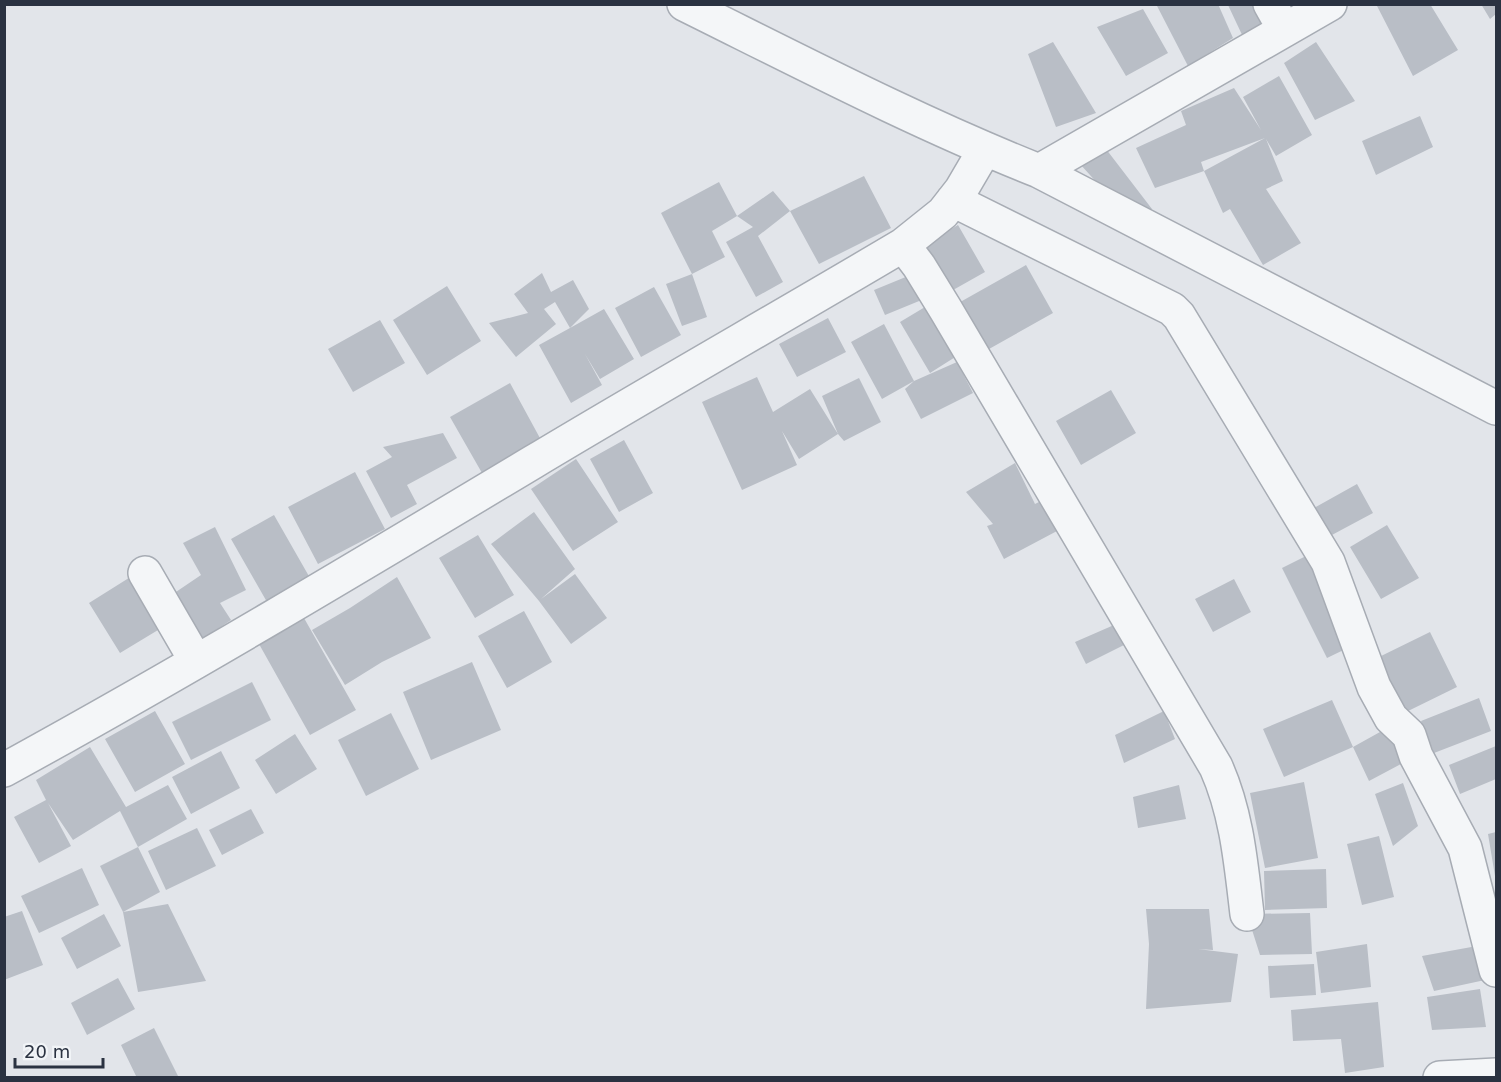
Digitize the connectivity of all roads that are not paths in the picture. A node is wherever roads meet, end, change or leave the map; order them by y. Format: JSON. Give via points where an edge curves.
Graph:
{"nodes":[{"id":1,"x":684,"y":4,"type":"edge"},
{"id":2,"x":1330,"y":4,"type":"edge"},
{"id":3,"x":1277,"y":17,"type":"edge"},
{"id":4,"x":1039,"y":171,"type":"junction"},
{"id":5,"x":968,"y":176,"type":"junction"},
{"id":6,"x":903,"y":245,"type":"junction"},
{"id":7,"x":1497,"y":408,"type":"edge"},
{"id":8,"x":145,"y":573,"type":"dead end"},
{"id":9,"x":196,"y":661,"type":"junction"},
{"id":10,"x":4,"y":770,"type":"edge"},
{"id":11,"x":1247,"y":914,"type":"dead end"},
{"id":12,"x":1497,"y":970,"type":"edge"},
{"id":13,"x":1497,"y":1075,"type":"edge"},
{"id":14,"x":1440,"y":1077,"type":"edge"}],
"edges":[{"from":1,"to":5,"type":"street","via":[[817,70]]},
{"from":2,"to":3,"type":"street"},
{"from":3,"to":4,"type":"street"},
{"from":4,"to":5,"type":"street"},
{"from":4,"to":7,"type":"street"},
{"from":5,"to":6,"type":"street","via":[[943,213]]},
{"from":5,"to":12,"type":"street","via":[[1179,316],[1328,562],[1374,687],[1391,718],[1409,735],[1416,756],[1465,848]]},
{"from":6,"to":9,"type":"street"},
{"from":6,"to":11,"type":"street","via":[[946,310],[1216,767],[1230,800]]},
{"from":8,"to":9,"type":"street"},
{"from":9,"to":10,"type":"street"},
{"from":13,"to":14,"type":"street"}]}
